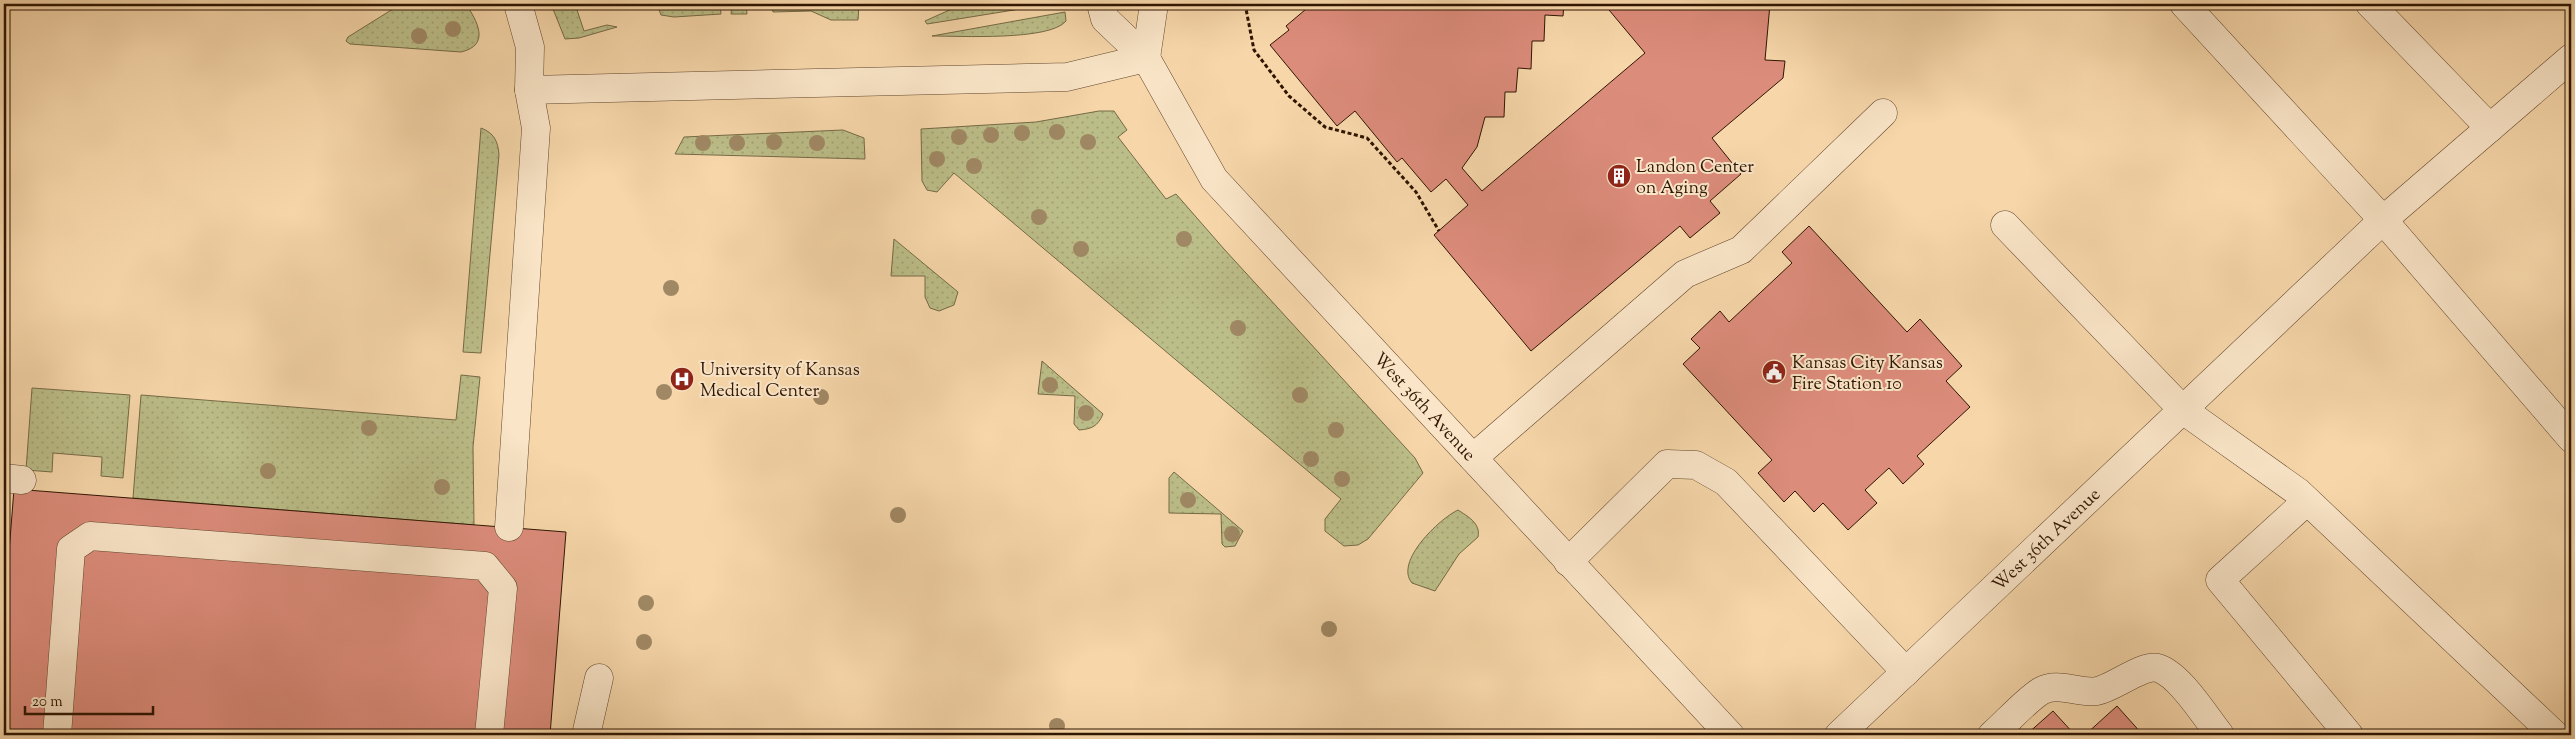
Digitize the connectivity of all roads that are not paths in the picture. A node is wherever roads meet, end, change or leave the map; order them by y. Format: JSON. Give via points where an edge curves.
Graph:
{"nodes":[{"id":1,"x":518,"y":4,"type":"edge"},
{"id":2,"x":1101,"y":4,"type":"edge"},
{"id":3,"x":1154,"y":4,"type":"edge"},
{"id":4,"x":2184,"y":4,"type":"edge"},
{"id":5,"x":2370,"y":4,"type":"edge"},
{"id":6,"x":1146,"y":58,"type":"junction"},
{"id":7,"x":2571,"y":58,"type":"edge"},
{"id":8,"x":529,"y":90,"type":"junction"},
{"id":9,"x":1883,"y":113,"type":"dead end"},
{"id":10,"x":2490,"y":128,"type":"junction"},
{"id":11,"x":2383,"y":220,"type":"junction"},
{"id":12,"x":2006,"y":225,"type":"dead end"},
{"id":13,"x":2183,"y":410,"type":"junction"},
{"id":14,"x":2571,"y":438,"type":"edge"},
{"id":15,"x":1472,"y":458,"type":"junction"},
{"id":16,"x":2307,"y":501,"type":"junction"},
{"id":17,"x":509,"y":527,"type":"dead end"},
{"id":18,"x":1568,"y":562,"type":"junction"},
{"id":19,"x":1906,"y":672,"type":"junction"},
{"id":20,"x":599,"y":678,"type":"dead end"},
{"id":21,"x":2553,"y":734,"type":"edge"},
{"id":22,"x":57,"y":735,"type":"edge"},
{"id":23,"x":489,"y":735,"type":"edge"},
{"id":24,"x":586,"y":735,"type":"edge"},
{"id":25,"x":1730,"y":735,"type":"edge"},
{"id":26,"x":1839,"y":735,"type":"edge"},
{"id":27,"x":1992,"y":735,"type":"edge"},
{"id":28,"x":2220,"y":735,"type":"edge"},
{"id":29,"x":2349,"y":735,"type":"edge"}],
"edges":[{"from":1,"to":8,"type":"street","via":[[530,46]]},
{"from":2,"to":6,"type":"street","name":"West 36th Avenue","via":[[1105,19]]},
{"from":3,"to":6,"type":"street"},
{"from":4,"to":11,"type":"street"},
{"from":5,"to":10,"type":"street"},
{"from":6,"to":8,"type":"street","via":[[1067,77]]},
{"from":6,"to":15,"type":"street","name":"West 36th Avenue","via":[[1214,179]]},
{"from":7,"to":10,"type":"street","name":"West 36th Avenue"},
{"from":8,"to":17,"type":"street","via":[[536,128]]},
{"from":9,"to":15,"type":"street","via":[[1741,250],[1685,274]]},
{"from":10,"to":11,"type":"street","name":"West 36th Avenue"},
{"from":11,"to":13,"type":"street","name":"West 36th Avenue"},
{"from":11,"to":14,"type":"street"},
{"from":12,"to":13,"type":"street"},
{"from":13,"to":16,"type":"street"},
{"from":13,"to":19,"type":"street","name":"West 36th Avenue"},
{"from":15,"to":18,"type":"street","name":"West 36th Avenue"},
{"from":16,"to":21,"type":"street"},
{"from":16,"to":29,"type":"street","via":[[2220,580]]},
{"from":18,"to":19,"type":"street","via":[[1666,464],[1696,465],[1726,482]]},
{"from":18,"to":25,"type":"street","name":"West 36th Avenue"},
{"from":19,"to":26,"type":"street","name":"West 36th Avenue"},
{"from":20,"to":24,"type":"street"},
{"from":22,"to":23,"type":"street","via":[[71,549],[90,536],[486,566],[503,588]]},
{"from":27,"to":28,"type":"street","via":[[2042,690],[2062,686],[2078,691],[2098,691],[2156,668],[2173,676]]}]}
